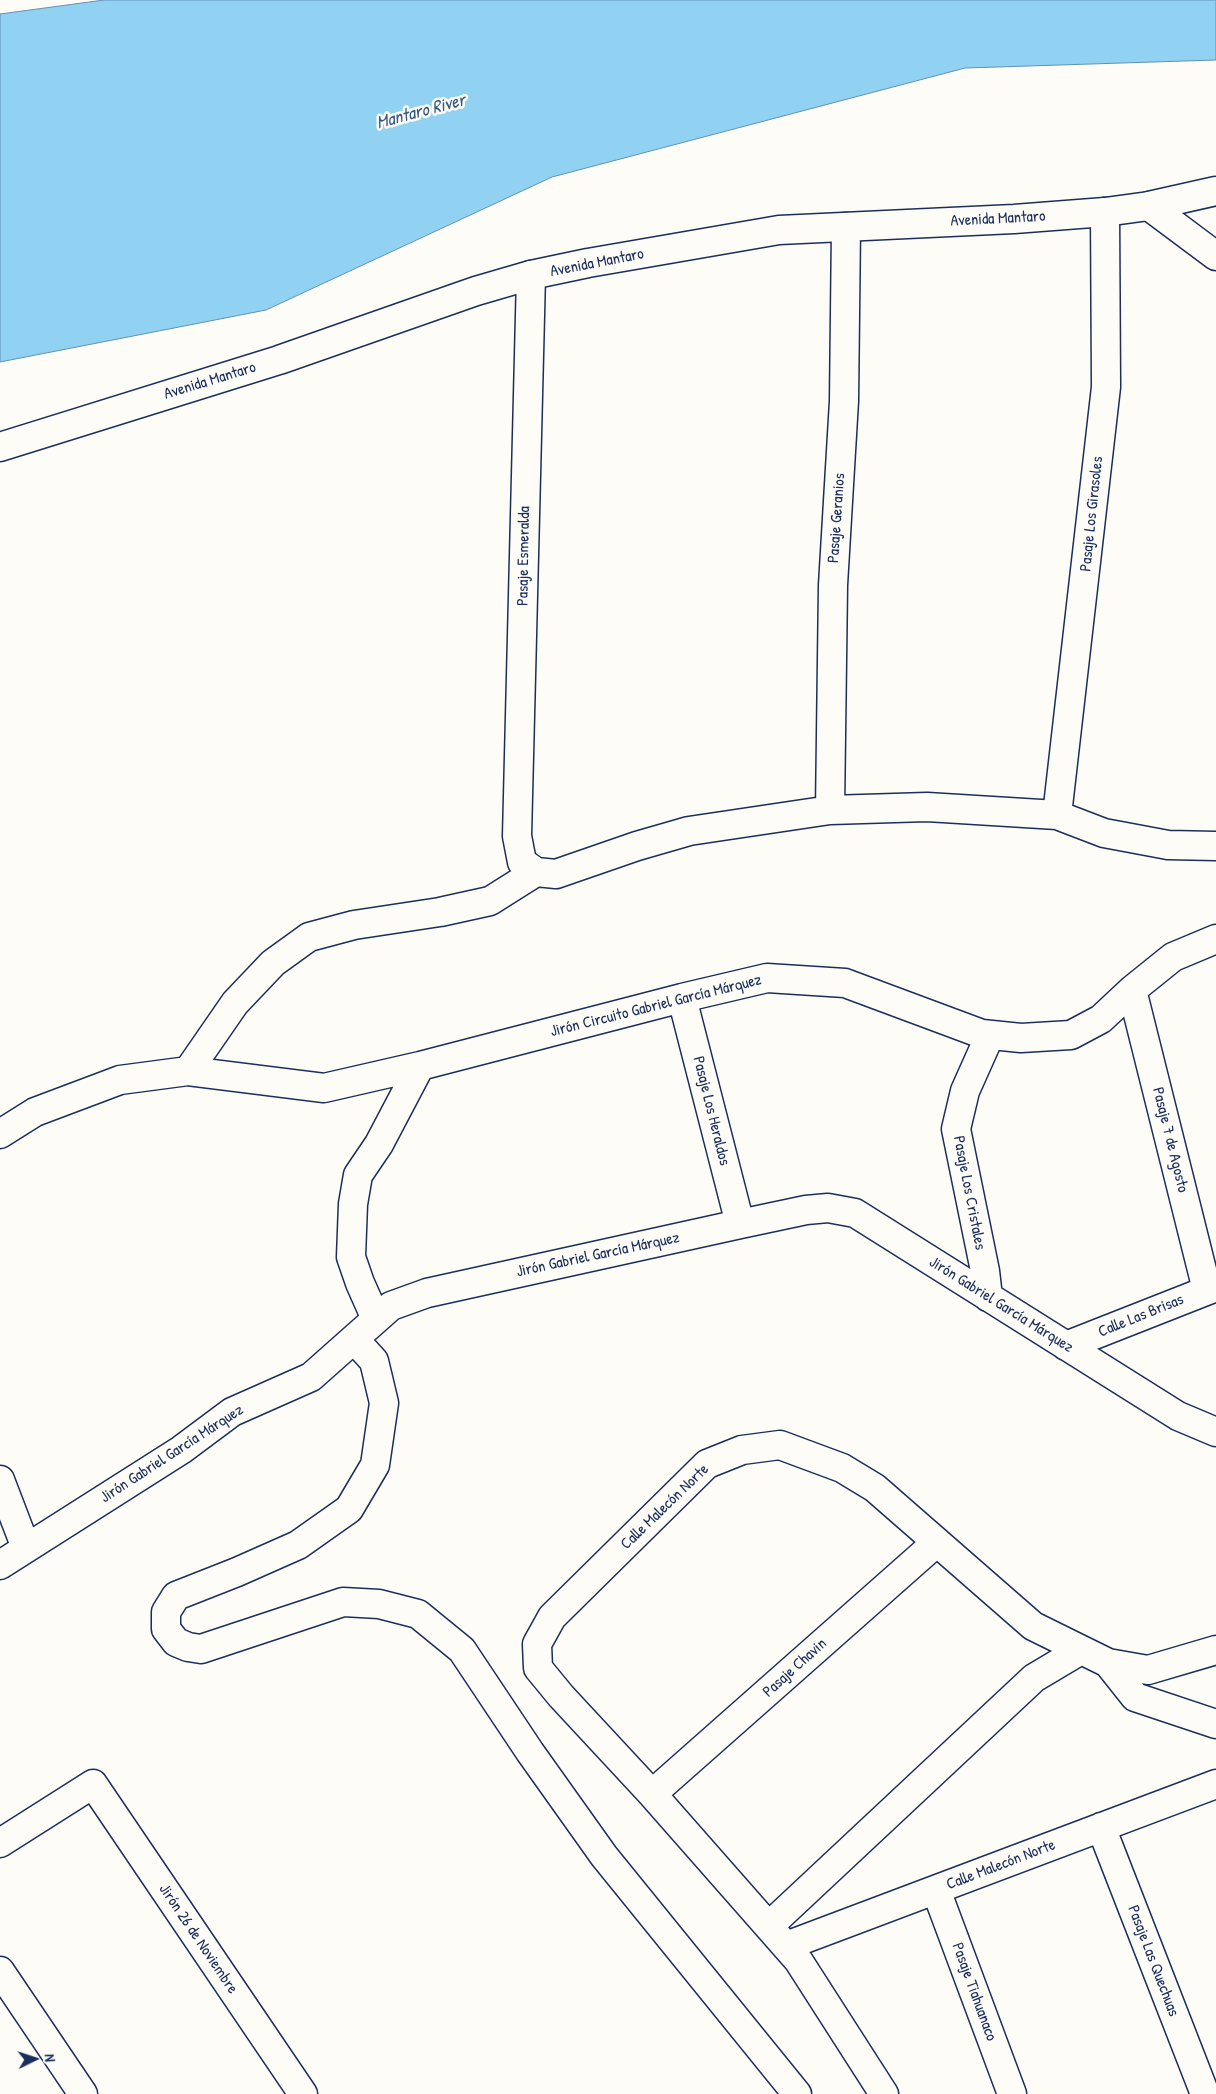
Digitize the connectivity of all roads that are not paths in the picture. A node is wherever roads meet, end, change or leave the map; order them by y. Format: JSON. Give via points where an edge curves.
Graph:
{"nodes":[{"id":1,"x":1216,"y":191,"type":"edge"},
{"id":2,"x":1149,"y":206,"type":"junction"},
{"id":3,"x":1105,"y":212,"type":"junction"},
{"id":4,"x":846,"y":226,"type":"junction"},
{"id":5,"x":1216,"y":256,"type":"edge"},
{"id":6,"x":532,"y":276,"type":"junction"},
{"id":7,"x":0,"y":447,"type":"edge"},
{"id":8,"x":830,"y":810,"type":"junction"},
{"id":9,"x":1057,"y":815,"type":"junction"},
{"id":10,"x":1216,"y":846,"type":"edge"},
{"id":11,"x":536,"y":872,"type":"junction"},
{"id":12,"x":1216,"y":939,"type":"edge"},
{"id":13,"x":1132,"y":990,"type":"junction"},
{"id":14,"x":682,"y":998,"type":"junction"},
{"id":15,"x":990,"y":1035,"type":"junction"},
{"id":16,"x":420,"y":1066,"type":"junction"},
{"id":17,"x":188,"y":1071,"type":"junction"},
{"id":18,"x":0,"y":1134,"type":"edge"},
{"id":19,"x":740,"y":1224,"type":"junction"},
{"id":20,"x":1212,"y":1289,"type":"edge"},
{"id":21,"x":988,"y":1297,"type":"junction"},
{"id":22,"x":376,"y":1319,"type":"junction"},
{"id":23,"x":354,"y":1339,"type":"junction"},
{"id":24,"x":1066,"y":1346,"type":"junction"},
{"id":25,"x":1216,"y":1432,"type":"edge"},
{"id":26,"x":0,"y":1480,"type":"edge"},
{"id":27,"x":937,"y":1542,"type":"junction"},
{"id":28,"x":26,"y":1548,"type":"junction"},
{"id":29,"x":0,"y":1564,"type":"edge"},
{"id":30,"x":1081,"y":1650,"type":"junction"},
{"id":31,"x":1216,"y":1650,"type":"edge"},
{"id":32,"x":1108,"y":1663,"type":"junction"},
{"id":33,"x":1216,"y":1724,"type":"edge"},
{"id":34,"x":1216,"y":1784,"type":"edge"},
{"id":35,"x":652,"y":1794,"type":"junction"},
{"id":36,"x":1101,"y":1827,"type":"junction"},
{"id":37,"x":0,"y":1843,"type":"edge"},
{"id":38,"x":936,"y":1890,"type":"junction"},
{"id":39,"x":768,"y":1926,"type":"junction"},
{"id":40,"x":786,"y":1946,"type":"junction"},
{"id":41,"x":0,"y":1971,"type":"edge"},
{"id":42,"x":83,"y":2094,"type":"edge"},
{"id":43,"x":303,"y":2094,"type":"edge"},
{"id":44,"x":797,"y":2094,"type":"edge"},
{"id":45,"x":884,"y":2094,"type":"edge"},
{"id":46,"x":1012,"y":2094,"type":"edge"},
{"id":47,"x":1205,"y":2094,"type":"edge"}],
"edges":[{"from":1,"to":2,"type":"street","name":"Avenida Mantaro"},
{"from":2,"to":3,"type":"street","name":"Avenida Mantaro"},
{"from":2,"to":5,"type":"street"},
{"from":3,"to":4,"type":"street","name":"Avenida Mantaro"},
{"from":3,"to":9,"type":"street","name":"Pasaje Los Girasoles","via":[[1106,387]]},
{"from":4,"to":6,"type":"street","name":"Avenida Mantaro","via":[[779,230],[588,263]]},
{"from":4,"to":8,"type":"street","name":"Pasaje Geranios","via":[[844,401],[833,585]]},
{"from":6,"to":7,"type":"street","name":"Avenida Mantaro","via":[[476,291],[279,360]]},
{"from":6,"to":11,"type":"street","name":"Pasaje Esmeralda","via":[[518,836],[522,862]]},
{"from":8,"to":9,"type":"street","via":[[927,807]]},
{"from":8,"to":11,"type":"street","via":[[689,831],[556,874]]},
{"from":9,"to":10,"type":"street","via":[[1104,833],[1168,845]]},
{"from":11,"to":17,"type":"street","via":[[490,901],[354,925],[309,937],[273,964],[236,1003]]},
{"from":12,"to":13,"type":"street","name":"Jirón Circuito Gabriel García Márquez","via":[[1173,957]]},
{"from":13,"to":15,"type":"street","name":"Jirón Circuito Gabriel García Márquez","via":[[1101,1019],[1071,1035],[1021,1038]]},
{"from":13,"to":20,"type":"street","name":"Pasaje 7 de Agosto"},
{"from":14,"to":15,"type":"street","name":"Jirón Circuito Gabriel García Márquez","via":[[767,978],[845,983]]},
{"from":14,"to":16,"type":"street","name":"Jirón Circuito Gabriel García Márquez"},
{"from":14,"to":19,"type":"street","name":"Pasaje Los Heraldos"},
{"from":15,"to":21,"type":"street","name":"Pasaje Los Cristales","via":[[965,1092],[956,1129]]},
{"from":16,"to":17,"type":"street","name":"Jirón Circuito Gabriel García Márquez","via":[[324,1088]]},
{"from":16,"to":22,"type":"street","via":[[379,1144],[358,1175],[351,1257]]},
{"from":17,"to":18,"type":"street","name":"Jirón Circuito Gabriel García Márquez","via":[[120,1080],[35,1112]]},
{"from":19,"to":21,"type":"street","name":"Jirón Gabriel García Márquez","via":[[828,1208],[855,1214]]},
{"from":19,"to":22,"type":"street","name":"Jirón Gabriel García Márquez","via":[[427,1292],[391,1306]]},
{"from":20,"to":24,"type":"street","name":"Calle Las Brisas"},
{"from":21,"to":24,"type":"street","name":"Jirón Gabriel García Márquez"},
{"from":22,"to":23,"type":"street","name":"Jirón Gabriel García Márquez"},
{"from":23,"to":28,"type":"street","name":"Jirón Gabriel García Márquez","via":[[312,1377],[232,1412],[181,1450]]},
{"from":23,"to":44,"type":"street","via":[[374,1361],[384,1403],[375,1465],[349,1509],[298,1545],[176,1596],[166,1612],[166,1630],[176,1642],[201,1649],[343,1602],[379,1604],[418,1614],[462,1650],[604,1856]]},
{"from":24,"to":25,"type":"street","name":"Jirón Gabriel García Márquez","via":[[1178,1416]]},
{"from":26,"to":28,"type":"street"},
{"from":27,"to":30,"type":"street","name":"Calle Malecón Norte","via":[[1032,1626]]},
{"from":27,"to":35,"type":"street","name":"Pasaje Chavin"},
{"from":27,"to":35,"type":"street","name":"Calle Malecón Norte","via":[[875,1488],[842,1468],[780,1445],[742,1450],[707,1464],[552,1617],[537,1644],[538,1668]]},
{"from":28,"to":29,"type":"street","name":"Jirón Gabriel García Márquez"},
{"from":30,"to":32,"type":"street","name":"Calle Malecón Norte"},
{"from":30,"to":39,"type":"street","via":[[1034,1678]]},
{"from":31,"to":32,"type":"street","name":"Calle Malecón Norte","via":[[1148,1670]]},
{"from":32,"to":33,"type":"street","via":[[1135,1697]]},
{"from":34,"to":36,"type":"street","name":"Calle Malecón Norte"},
{"from":35,"to":39,"type":"street","name":"Calle Malecón Norte"},
{"from":36,"to":38,"type":"street","name":"Calle Malecón Norte"},
{"from":36,"to":47,"type":"street","name":"Pasaje Las Quechuas"},
{"from":37,"to":43,"type":"street","name":"Jirón 26 de Noviembre","via":[[93,1784]]},
{"from":38,"to":40,"type":"street","name":"Calle Malecón Norte"},
{"from":38,"to":46,"type":"street","name":"Pasaje Tiahuanaco"},
{"from":39,"to":40,"type":"street","name":"Calle Malecón Norte"},
{"from":40,"to":45,"type":"street","name":"Calle Malecón Norte"},
{"from":41,"to":42,"type":"street"}]}
